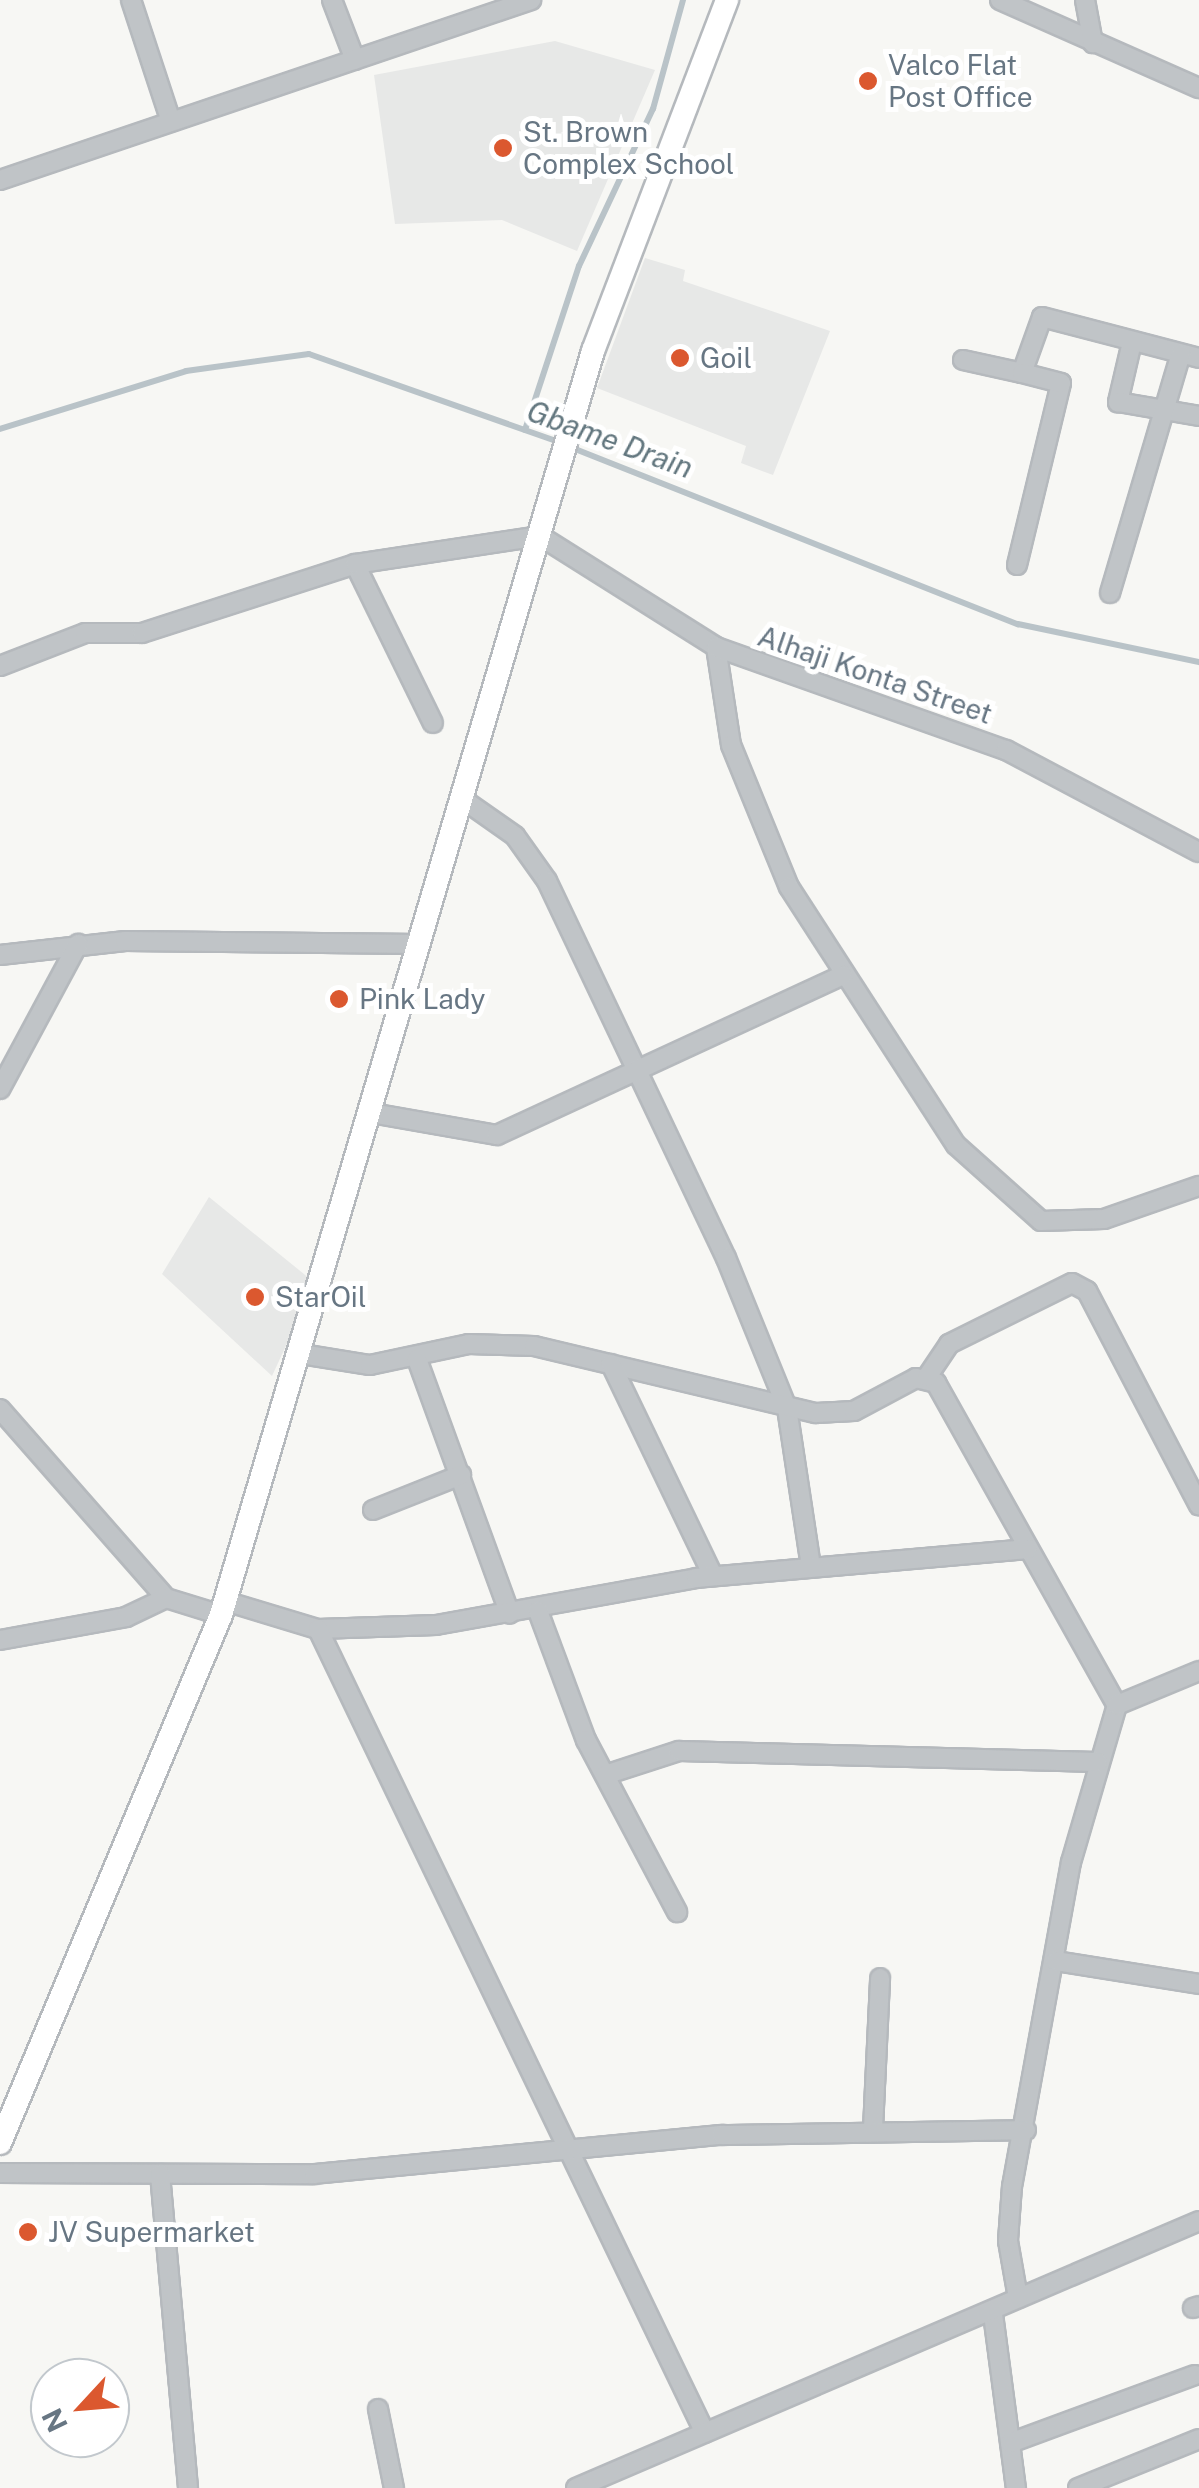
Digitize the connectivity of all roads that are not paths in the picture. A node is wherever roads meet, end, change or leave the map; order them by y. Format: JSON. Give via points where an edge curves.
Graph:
{"nodes":[{"id":1,"x":132,"y":0,"type":"edge"},
{"id":2,"x":332,"y":0,"type":"edge"},
{"id":3,"x":530,"y":0,"type":"edge"},
{"id":4,"x":726,"y":0,"type":"edge"},
{"id":5,"x":1000,"y":0,"type":"edge"},
{"id":6,"x":1085,"y":0,"type":"edge"},
{"id":7,"x":1093,"y":42,"type":"junction"},
{"id":8,"x":355,"y":60,"type":"junction"},
{"id":9,"x":1199,"y":88,"type":"edge"},
{"id":10,"x":171,"y":122,"type":"junction"},
{"id":11,"x":0,"y":180,"type":"edge"},
{"id":12,"x":1132,"y":342,"type":"junction"},
{"id":13,"x":1190,"y":356,"type":"edge"},
{"id":14,"x":963,"y":360,"type":"dead end"},
{"id":15,"x":1022,"y":373,"type":"junction"},
{"id":16,"x":1166,"y":409,"type":"junction"},
{"id":17,"x":1199,"y":416,"type":"edge"},
{"id":18,"x":540,"y":536,"type":"junction"},
{"id":19,"x":355,"y":564,"type":"junction"},
{"id":20,"x":1017,"y":565,"type":"dead end"},
{"id":21,"x":1110,"y":593,"type":"dead end"},
{"id":22,"x":716,"y":647,"type":"junction"},
{"id":23,"x":0,"y":666,"type":"edge"},
{"id":24,"x":434,"y":723,"type":"dead end"},
{"id":25,"x":461,"y":798,"type":"junction"},
{"id":26,"x":1199,"y":852,"type":"edge"},
{"id":27,"x":78,"y":944,"type":"junction"},
{"id":28,"x":420,"y":944,"type":"junction"},
{"id":29,"x":0,"y":955,"type":"edge"},
{"id":30,"x":843,"y":975,"type":"junction"},
{"id":31,"x":636,"y":1068,"type":"junction"},
{"id":32,"x":0,"y":1089,"type":"edge"},
{"id":33,"x":371,"y":1112,"type":"junction"},
{"id":34,"x":1199,"y":1186,"type":"edge"},
{"id":35,"x":301,"y":1354,"type":"junction"},
{"id":36,"x":417,"y":1359,"type":"junction"},
{"id":37,"x":611,"y":1364,"type":"junction"},
{"id":38,"x":928,"y":1377,"type":"junction"},
{"id":39,"x":0,"y":1408,"type":"edge"},
{"id":40,"x":787,"y":1408,"type":"junction"},
{"id":41,"x":462,"y":1475,"type":"junction"},
{"id":42,"x":1199,"y":1505,"type":"edge"},
{"id":43,"x":374,"y":1510,"type":"dead end"},
{"id":44,"x":1028,"y":1549,"type":"junction"},
{"id":45,"x":811,"y":1566,"type":"junction"},
{"id":46,"x":713,"y":1576,"type":"junction"},
{"id":47,"x":166,"y":1598,"type":"junction"},
{"id":48,"x":223,"y":1608,"type":"junction"},
{"id":49,"x":538,"y":1611,"type":"junction"},
{"id":50,"x":510,"y":1614,"type":"junction"},
{"id":51,"x":318,"y":1629,"type":"junction"},
{"id":52,"x":0,"y":1640,"type":"edge"},
{"id":53,"x":1199,"y":1671,"type":"edge"},
{"id":54,"x":1116,"y":1705,"type":"junction"},
{"id":55,"x":1098,"y":1762,"type":"junction"},
{"id":56,"x":606,"y":1775,"type":"junction"},
{"id":57,"x":677,"y":1912,"type":"dead end"},
{"id":58,"x":1056,"y":1960,"type":"junction"},
{"id":59,"x":880,"y":1978,"type":"dead end"},
{"id":60,"x":1199,"y":1984,"type":"edge"},
{"id":61,"x":9,"y":2101,"type":"edge"},
{"id":62,"x":873,"y":2130,"type":"junction"},
{"id":63,"x":1026,"y":2130,"type":"junction"},
{"id":64,"x":0,"y":2143,"type":"edge"},
{"id":65,"x":568,"y":2153,"type":"junction"},
{"id":66,"x":0,"y":2173,"type":"edge"},
{"id":67,"x":160,"y":2174,"type":"junction"},
{"id":68,"x":1199,"y":2221,"type":"edge"},
{"id":69,"x":1018,"y":2298,"type":"junction"},
{"id":70,"x":993,"y":2314,"type":"junction"},
{"id":71,"x":1195,"y":2375,"type":"dead end"},
{"id":72,"x":378,"y":2409,"type":"dead end"},
{"id":73,"x":705,"y":2434,"type":"junction"},
{"id":74,"x":1199,"y":2439,"type":"edge"},
{"id":75,"x":1010,"y":2443,"type":"junction"},
{"id":76,"x":1108,"y":2482,"type":"edge"},
{"id":77,"x":188,"y":2488,"type":"edge"},
{"id":78,"x":394,"y":2488,"type":"edge"},
{"id":79,"x":576,"y":2488,"type":"edge"},
{"id":80,"x":1016,"y":2488,"type":"edge"},
{"id":81,"x":1078,"y":2488,"type":"edge"}],
"edges":[{"from":1,"to":10,"type":"street"},
{"from":2,"to":8,"type":"street"},
{"from":3,"to":8,"type":"street"},
{"from":4,"to":18,"type":"main road","via":[[581,396]]},
{"from":5,"to":7,"type":"street"},
{"from":6,"to":7,"type":"street"},
{"from":7,"to":9,"type":"street"},
{"from":8,"to":10,"type":"street"},
{"from":10,"to":11,"type":"street"},
{"from":12,"to":13,"type":"street"},
{"from":12,"to":15,"type":"street","via":[[1042,317]]},
{"from":12,"to":16,"type":"street","via":[[1118,402]]},
{"from":13,"to":16,"type":"street"},
{"from":14,"to":15,"type":"street"},
{"from":15,"to":20,"type":"street","via":[[1061,383]]},
{"from":16,"to":17,"type":"street"},
{"from":16,"to":21,"type":"street"},
{"from":18,"to":19,"type":"street"},
{"from":18,"to":22,"type":"street","name":"Alhaji Konta Street"},
{"from":18,"to":25,"type":"main road"},
{"from":19,"to":23,"type":"street","via":[[142,633],[86,633]]},
{"from":19,"to":24,"type":"street"},
{"from":22,"to":26,"type":"street","name":"Alhaji Konta Street","via":[[1006,750]]},
{"from":22,"to":30,"type":"street","via":[[731,745],[758,821]]},
{"from":25,"to":28,"type":"main road"},
{"from":25,"to":31,"type":"street","via":[[515,836],[547,881]]},
{"from":27,"to":28,"type":"street","via":[[340,936]]},
{"from":27,"to":29,"type":"street"},
{"from":27,"to":32,"type":"street"},
{"from":28,"to":33,"type":"main road"},
{"from":30,"to":31,"type":"street"},
{"from":30,"to":34,"type":"street","via":[[956,1145],[1041,1221],[1104,1219]]},
{"from":31,"to":33,"type":"street","via":[[497,1135]]},
{"from":31,"to":40,"type":"street"},
{"from":33,"to":35,"type":"main road"},
{"from":35,"to":36,"type":"street","via":[[370,1365]]},
{"from":35,"to":48,"type":"main road"},
{"from":36,"to":37,"type":"street","via":[[495,1342]]},
{"from":36,"to":41,"type":"street"},
{"from":37,"to":40,"type":"street"},
{"from":37,"to":46,"type":"street"},
{"from":38,"to":40,"type":"street","via":[[854,1411]]},
{"from":38,"to":42,"type":"street","via":[[950,1344],[1072,1283],[1088,1292]]},
{"from":38,"to":44,"type":"street"},
{"from":39,"to":47,"type":"street"},
{"from":40,"to":45,"type":"street"},
{"from":41,"to":43,"type":"street"},
{"from":41,"to":50,"type":"street"},
{"from":44,"to":45,"type":"street"},
{"from":44,"to":54,"type":"street"},
{"from":45,"to":46,"type":"street"},
{"from":46,"to":49,"type":"street"},
{"from":47,"to":48,"type":"street"},
{"from":47,"to":52,"type":"street","via":[[108,1622]]},
{"from":48,"to":51,"type":"street"},
{"from":48,"to":61,"type":"main road"},
{"from":49,"to":50,"type":"street"},
{"from":49,"to":56,"type":"street"},
{"from":50,"to":51,"type":"street"},
{"from":51,"to":65,"type":"street"},
{"from":53,"to":54,"type":"street"},
{"from":54,"to":55,"type":"street"},
{"from":55,"to":56,"type":"street","via":[[680,1750]]},
{"from":55,"to":58,"type":"street"},
{"from":56,"to":57,"type":"street"},
{"from":58,"to":60,"type":"street"},
{"from":58,"to":63,"type":"street"},
{"from":59,"to":62,"type":"street"},
{"from":61,"to":64,"type":"main road"},
{"from":62,"to":63,"type":"street"},
{"from":62,"to":65,"type":"street"},
{"from":63,"to":69,"type":"street","via":[[1008,2212]]},
{"from":65,"to":67,"type":"street","via":[[314,2174]]},
{"from":65,"to":73,"type":"street"},
{"from":66,"to":67,"type":"street"},
{"from":67,"to":77,"type":"street"},
{"from":68,"to":69,"type":"street"},
{"from":69,"to":70,"type":"street"},
{"from":70,"to":73,"type":"street"},
{"from":70,"to":75,"type":"street"},
{"from":71,"to":75,"type":"street"},
{"from":72,"to":78,"type":"street"},
{"from":73,"to":79,"type":"street"},
{"from":74,"to":76,"type":"street"},
{"from":75,"to":80,"type":"street"},
{"from":76,"to":81,"type":"street"}]}
